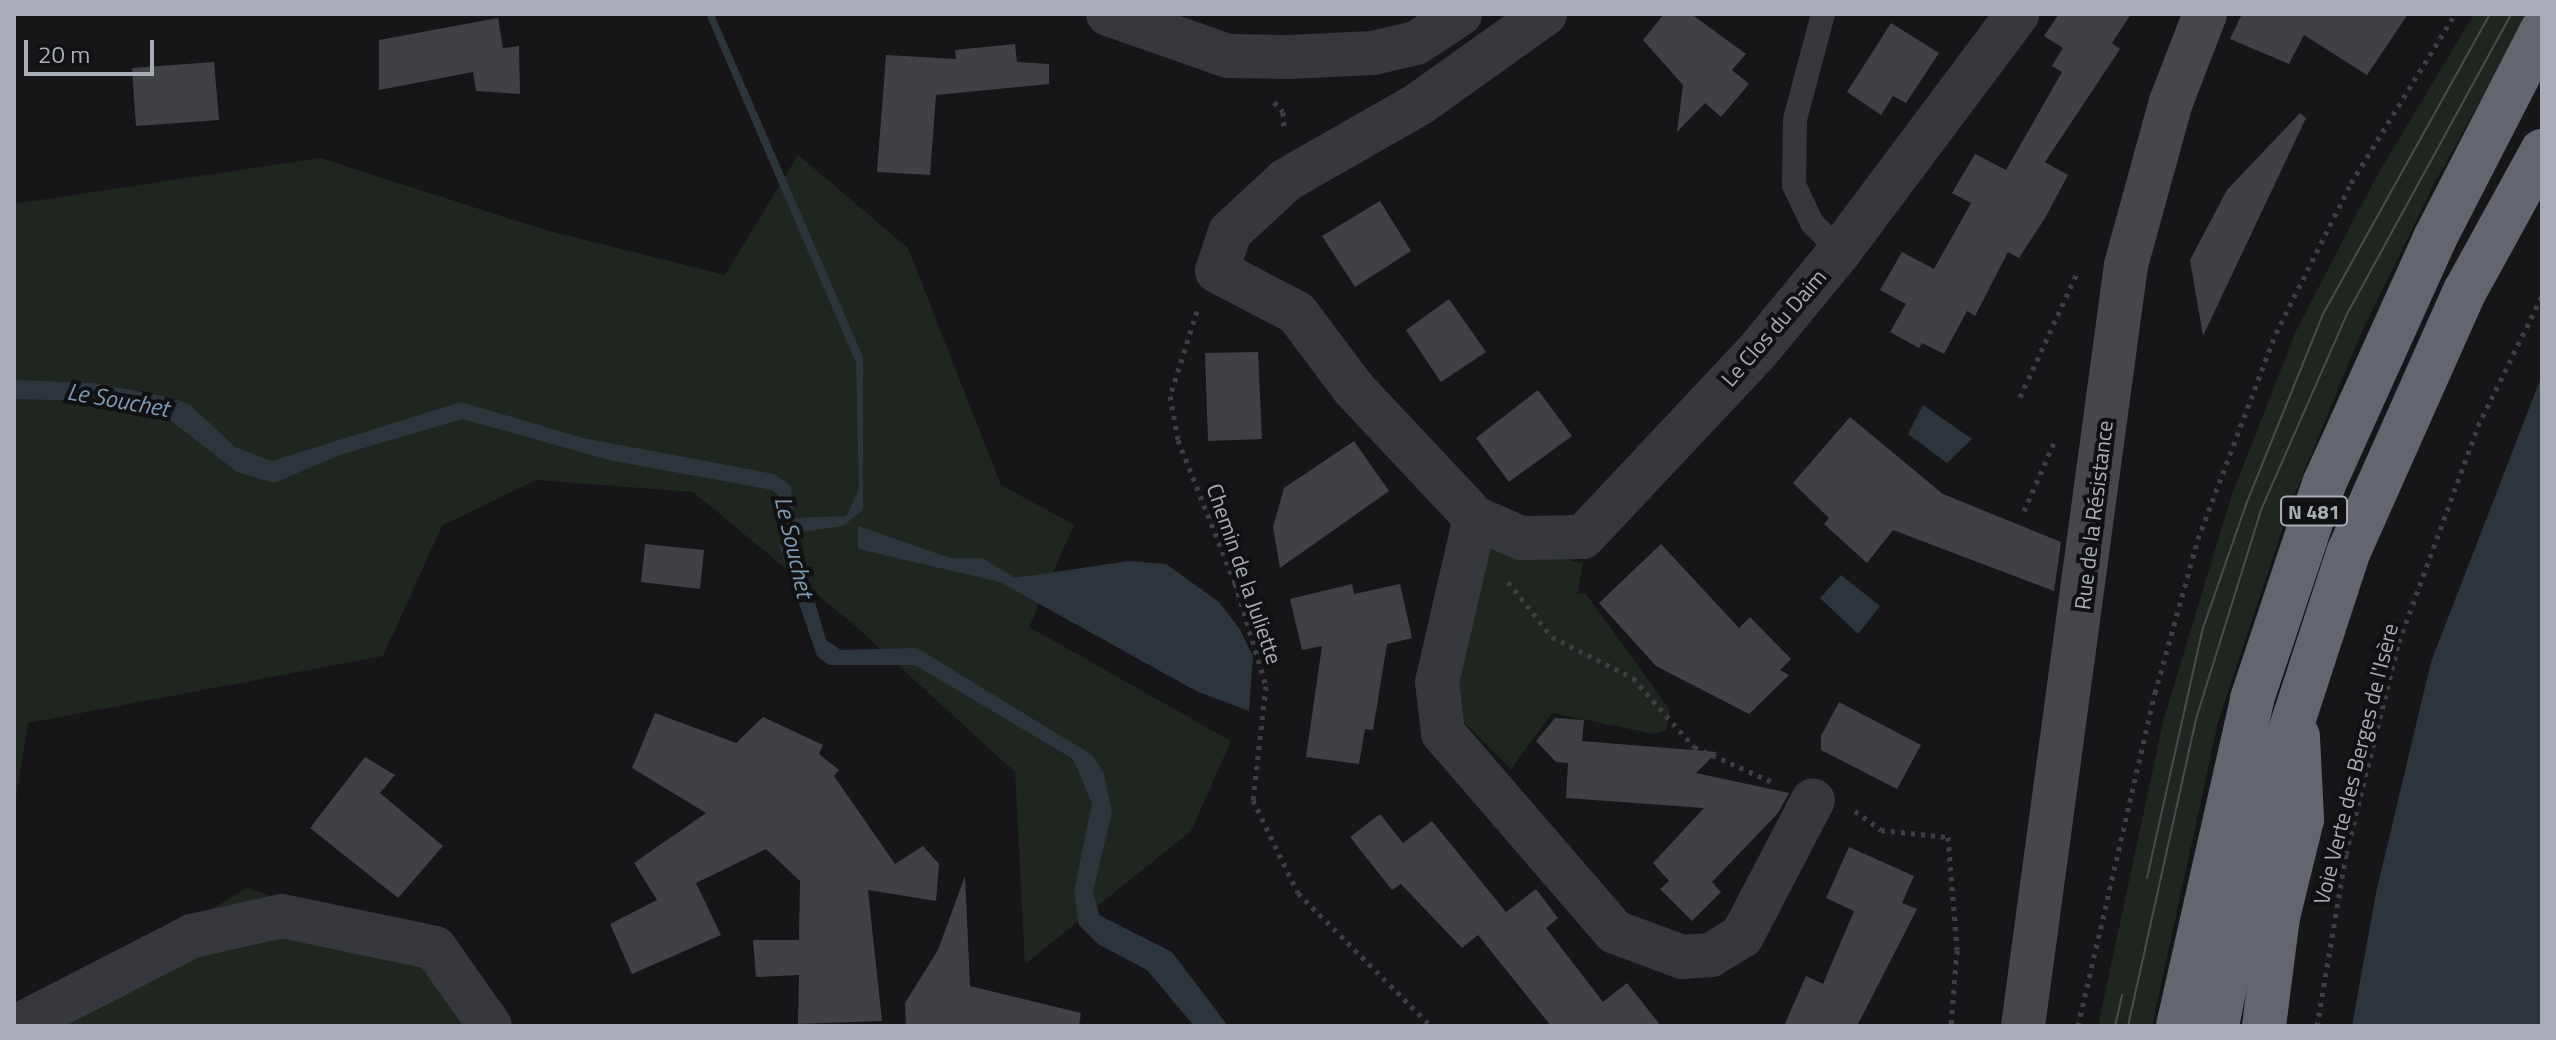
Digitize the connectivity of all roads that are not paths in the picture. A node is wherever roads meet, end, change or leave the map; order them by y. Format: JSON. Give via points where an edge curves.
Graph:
{"nodes":[{"id":1,"x":1108,"y":14,"type":"edge"},
{"id":2,"x":1460,"y":14,"type":"edge"},
{"id":3,"x":1545,"y":14,"type":"edge"},
{"id":4,"x":1823,"y":14,"type":"edge"},
{"id":5,"x":2017,"y":14,"type":"edge"},
{"id":6,"x":2205,"y":14,"type":"edge"},
{"id":7,"x":2542,"y":30,"type":"edge"},
{"id":8,"x":2542,"y":151,"type":"edge"},
{"id":9,"x":1840,"y":251,"type":"junction"},
{"id":10,"x":1475,"y":518,"type":"junction"},
{"id":11,"x":2296,"y":707,"type":"junction"},
{"id":12,"x":1813,"y":800,"type":"road end"},
{"id":13,"x":17,"y":1026,"type":"edge"},
{"id":14,"x":490,"y":1026,"type":"edge"},
{"id":15,"x":2023,"y":1026,"type":"edge"},
{"id":16,"x":2178,"y":1026,"type":"edge"},
{"id":17,"x":2217,"y":1026,"type":"edge"},
{"id":18,"x":2264,"y":1026,"type":"edge"}],
"edges":[{"from":1,"to":2,"type":"street","via":[[1228,56],[1373,53],[1416,43]]},
{"from":3,"to":10,"type":"street","name":"Le Clos du Daim","via":[[1419,104],[1286,180],[1230,232],[1217,271],[1297,313],[1354,389]]},
{"from":4,"to":9,"type":"lane","via":[[1795,119],[1794,185],[1812,223]]},
{"from":5,"to":9,"type":"street","name":"Le Clos du Daim"},
{"from":6,"to":15,"type":"street","name":"Rue de la Résistance","via":[[2171,102],[2126,265]]},
{"from":7,"to":16,"type":"highway","number":"N 481","via":[[2434,240],[2324,484],[2252,699]]},
{"from":8,"to":11,"type":"highway","number":"N 481","via":[[2465,291],[2398,437],[2349,551]]},
{"from":9,"to":10,"type":"street","name":"Le Clos du Daim","via":[[1756,353],[1583,537],[1521,538]]},
{"from":10,"to":12,"type":"street","via":[[1437,682],[1443,733],[1615,932],[1682,957],[1711,955],[1742,936]]},
{"from":11,"to":17,"type":"highway","number":"N 481","via":[[2254,841]]},
{"from":11,"to":18,"type":"highway","via":[[2302,819],[2278,917]]},
{"from":13,"to":14,"type":"street","via":[[192,936],[282,916],[435,948]]}]}
